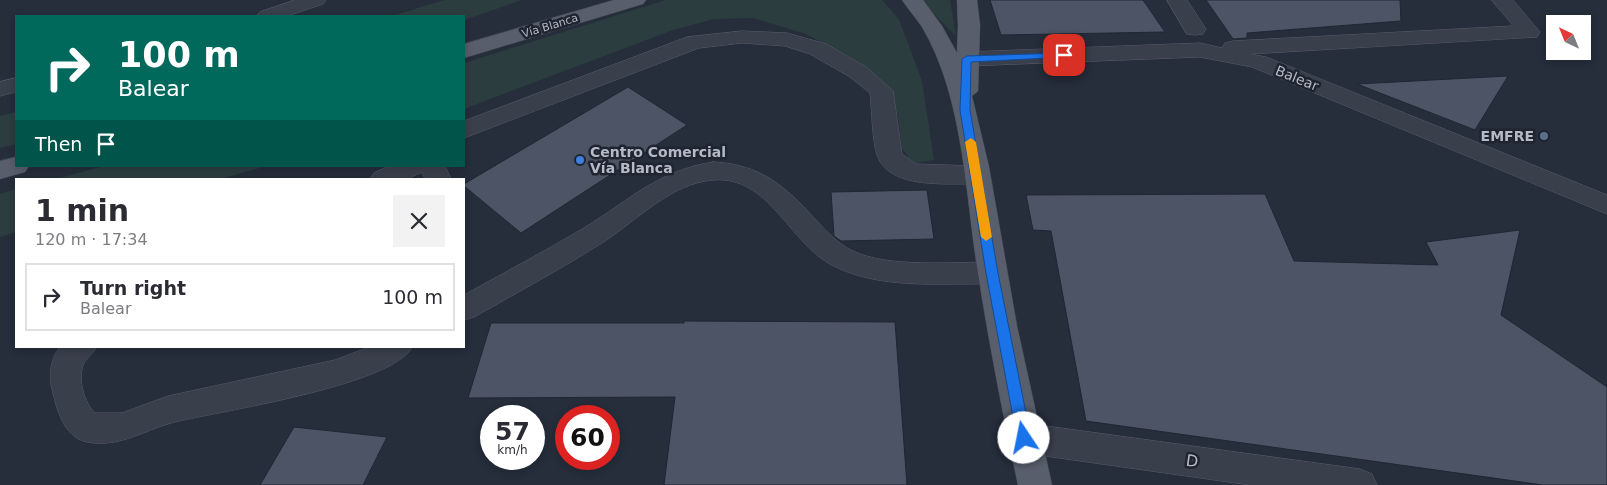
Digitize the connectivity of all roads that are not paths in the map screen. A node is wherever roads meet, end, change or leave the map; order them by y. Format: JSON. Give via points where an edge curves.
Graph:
{"nodes":[{"id":1,"x":316,"y":0,"type":"edge"},
{"id":2,"x":579,"y":0,"type":"edge"},
{"id":3,"x":636,"y":0,"type":"edge"},
{"id":4,"x":912,"y":0,"type":"edge"},
{"id":5,"x":967,"y":0,"type":"edge"},
{"id":6,"x":1177,"y":0,"type":"edge"},
{"id":7,"x":1502,"y":0,"type":"edge"},
{"id":8,"x":270,"y":15,"type":"edge"},
{"id":9,"x":1198,"y":40,"type":"junction"},
{"id":10,"x":465,"y":41,"type":"edge"},
{"id":11,"x":465,"y":51,"type":"edge"},
{"id":12,"x":967,"y":59,"type":"junction"},
{"id":13,"x":15,"y":85,"type":"edge"},
{"id":14,"x":0,"y":89,"type":"edge"},
{"id":15,"x":965,"y":110,"type":"junction"},
{"id":16,"x":465,"y":130,"type":"edge"},
{"id":17,"x":15,"y":166,"type":"edge"},
{"id":18,"x":412,"y":167,"type":"edge"},
{"id":19,"x":0,"y":170,"type":"edge"},
{"id":20,"x":976,"y":175,"type":"junction"},
{"id":21,"x":385,"y":178,"type":"edge"},
{"id":22,"x":1607,"y":205,"type":"edge"},
{"id":23,"x":992,"y":273,"type":"junction"},
{"id":24,"x":465,"y":308,"type":"edge"},
{"id":25,"x":80,"y":348,"type":"edge"},
{"id":26,"x":395,"y":348,"type":"edge"},
{"id":27,"x":1024,"y":438,"type":"junction"},
{"id":28,"x":1035,"y":485,"type":"edge"},
{"id":29,"x":1360,"y":485,"type":"edge"}],
"edges":[{"from":1,"to":8,"type":"street"},
{"from":2,"to":10,"type":"main road","name":"Vía Blanca"},
{"from":3,"to":11,"type":"main road","name":"Vía Blanca"},
{"from":4,"to":15,"type":"main road","via":[[926,14],[948,58]]},
{"from":5,"to":12,"type":"main road"},
{"from":6,"to":9,"type":"street"},
{"from":7,"to":9,"type":"street","via":[[1529,32]]},
{"from":9,"to":12,"type":"street","name":"Balear"},
{"from":9,"to":22,"type":"street","name":"Balear"},
{"from":12,"to":15,"type":"main road"},
{"from":13,"to":14,"type":"street"},
{"from":15,"to":20,"type":"main road"},
{"from":16,"to":20,"type":"street","via":[[695,42],[742,36],[767,38],[818,49],[858,72],[881,92],[890,156],[897,165],[912,173]]},
{"from":17,"to":19,"type":"main road"},
{"from":18,"to":21,"type":"street"},
{"from":20,"to":23,"type":"main road"},
{"from":23,"to":24,"type":"street","via":[[882,270],[845,260],[824,246],[780,198],[760,182],[738,172],[713,170],[682,178],[596,233]]},
{"from":23,"to":27,"type":"main road"},
{"from":25,"to":26,"type":"street","via":[[69,358],[65,380],[74,413],[88,428],[122,427],[168,410],[337,373]]},
{"from":27,"to":28,"type":"main road"},
{"from":27,"to":29,"type":"street","name":"D"}]}
